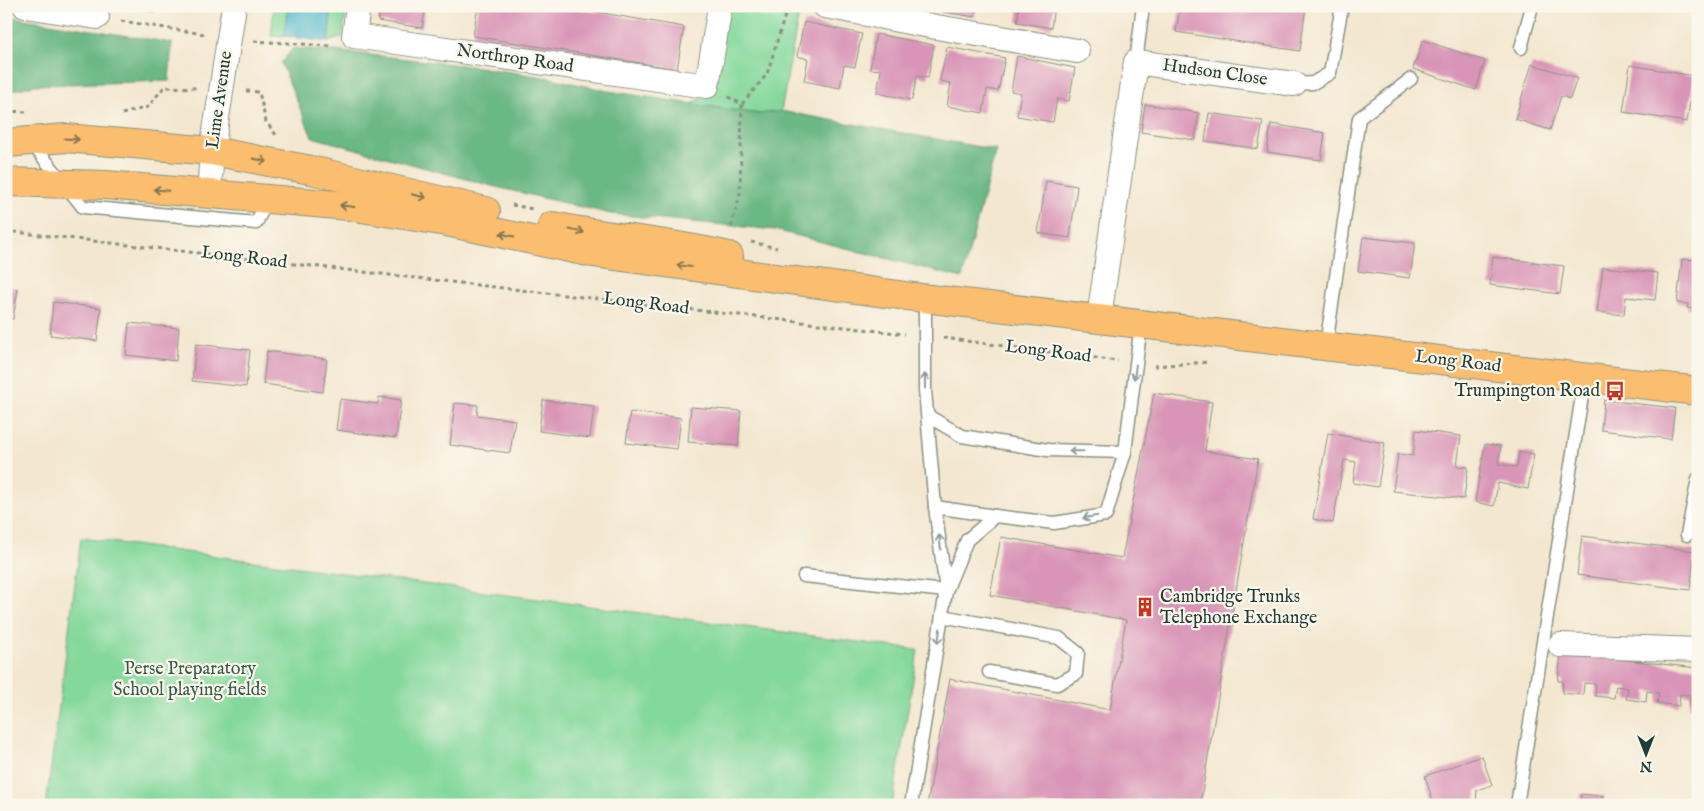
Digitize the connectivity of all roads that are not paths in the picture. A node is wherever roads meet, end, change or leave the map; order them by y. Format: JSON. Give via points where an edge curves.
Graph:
{"nodes":[{"id":1,"x":25,"y":6,"type":"edge"},
{"id":2,"x":234,"y":6,"type":"edge"},
{"id":3,"x":358,"y":6,"type":"edge"},
{"id":4,"x":720,"y":6,"type":"edge"},
{"id":5,"x":825,"y":6,"type":"edge"},
{"id":6,"x":1143,"y":6,"type":"edge"},
{"id":7,"x":1342,"y":6,"type":"edge"},
{"id":8,"x":1532,"y":6,"type":"edge"},
{"id":9,"x":57,"y":9,"type":"edge"},
{"id":10,"x":920,"y":15,"type":"edge"},
{"id":11,"x":97,"y":17,"type":"road end"},
{"id":12,"x":1521,"y":48,"type":"dead end"},
{"id":13,"x":1077,"y":51,"type":"dead end"},
{"id":14,"x":1136,"y":62,"type":"junction"},
{"id":15,"x":1411,"y":79,"type":"dead end"},
{"id":16,"x":1294,"y":84,"type":"joint"},
{"id":17,"x":18,"y":142,"type":"edge"},
{"id":18,"x":212,"y":151,"type":"junction"},
{"id":19,"x":6,"y":182,"type":"edge"},
{"id":20,"x":64,"y":184,"type":"junction"},
{"id":21,"x":209,"y":194,"type":"junction"},
{"id":22,"x":268,"y":199,"type":"junction"},
{"id":23,"x":916,"y":298,"type":"junction"},
{"id":24,"x":1100,"y":319,"type":"junction"},
{"id":25,"x":1141,"y":324,"type":"junction"},
{"id":26,"x":1326,"y":346,"type":"junction"},
{"id":27,"x":1585,"y":377,"type":"junction"},
{"id":28,"x":1698,"y":391,"type":"edge"},
{"id":29,"x":928,"y":416,"type":"junction"},
{"id":30,"x":1125,"y":452,"type":"junction"},
{"id":31,"x":1698,"y":479,"type":"edge"},
{"id":32,"x":935,"y":508,"type":"junction"},
{"id":33,"x":995,"y":516,"type":"junction"},
{"id":34,"x":1687,"y":535,"type":"dead end"},
{"id":35,"x":804,"y":576,"type":"dead end"},
{"id":36,"x":946,"y":591,"type":"junction"},
{"id":37,"x":942,"y":616,"type":"junction"},
{"id":38,"x":1560,"y":644,"type":"dead end"},
{"id":39,"x":1698,"y":650,"type":"edge"},
{"id":40,"x":990,"y":672,"type":"dead end"},
{"id":41,"x":911,"y":805,"type":"edge"},
{"id":42,"x":1517,"y":805,"type":"edge"}],
"edges":[{"from":1,"to":9,"type":"street"},
{"from":2,"to":18,"type":"street","name":"Lime Avenue"},
{"from":3,"to":4,"type":"street","name":"Northrop Road","via":[[354,36],[706,86]]},
{"from":5,"to":10,"type":"street"},
{"from":6,"to":14,"type":"lane"},
{"from":7,"to":16,"type":"lane","via":[[1330,72],[1313,83]]},
{"from":8,"to":12,"type":"lane"},
{"from":9,"to":11,"type":"street"},
{"from":10,"to":13,"type":"street"},
{"from":14,"to":16,"type":"street","name":"Hudson Close"},
{"from":14,"to":24,"type":"street"},
{"from":15,"to":26,"type":"lane","via":[[1359,118]]},
{"from":17,"to":18,"type":"main road","name":"Long Road","one_way":true,"via":[[66,138]]},
{"from":17,"to":20,"type":"lane"},
{"from":18,"to":21,"type":"street","name":"Lime Avenue"},
{"from":18,"to":23,"type":"main road","name":"Long Road","one_way":true,"via":[[311,170],[580,232],[688,247]]},
{"from":19,"to":20,"type":"main road","name":"Long Road"},
{"from":21,"to":20,"type":"main road","name":"Long Road","one_way":true},
{"from":20,"to":22,"type":"lane","via":[[83,206],[256,223]]},
{"from":21,"to":22,"type":"main road","name":"Long Road"},
{"from":23,"to":22,"type":"main road","name":"Long Road","one_way":true,"via":[[593,253],[447,222],[349,206]]},
{"from":23,"to":24,"type":"main road","name":"Long Road"},
{"from":29,"to":23,"type":"lane","one_way":true,"via":[[926,336]]},
{"from":24,"to":25,"type":"main road","name":"Long Road"},
{"from":25,"to":26,"type":"main road","name":"Long Road"},
{"from":25,"to":30,"type":"lane","one_way":true},
{"from":26,"to":27,"type":"main road","name":"Long Road"},
{"from":27,"to":28,"type":"main road","name":"Long Road"},
{"from":27,"to":42,"type":"lane"},
{"from":30,"to":29,"type":"lane","one_way":true,"via":[[1048,450],[962,436]]},
{"from":29,"to":32,"type":"lane"},
{"from":30,"to":33,"type":"lane","one_way":true,"via":[[1106,515],[1054,523]]},
{"from":31,"to":34,"type":"lane"},
{"from":32,"to":33,"type":"lane"},
{"from":36,"to":32,"type":"lane","one_way":true},
{"from":33,"to":36,"type":"lane","via":[[967,540]]},
{"from":35,"to":36,"type":"lane"},
{"from":36,"to":37,"type":"lane"},
{"from":37,"to":40,"type":"lane","via":[[1059,638],[1078,654],[1076,674],[1057,684]]},
{"from":37,"to":41,"type":"lane","one_way":true},
{"from":38,"to":39,"type":"street"}]}
